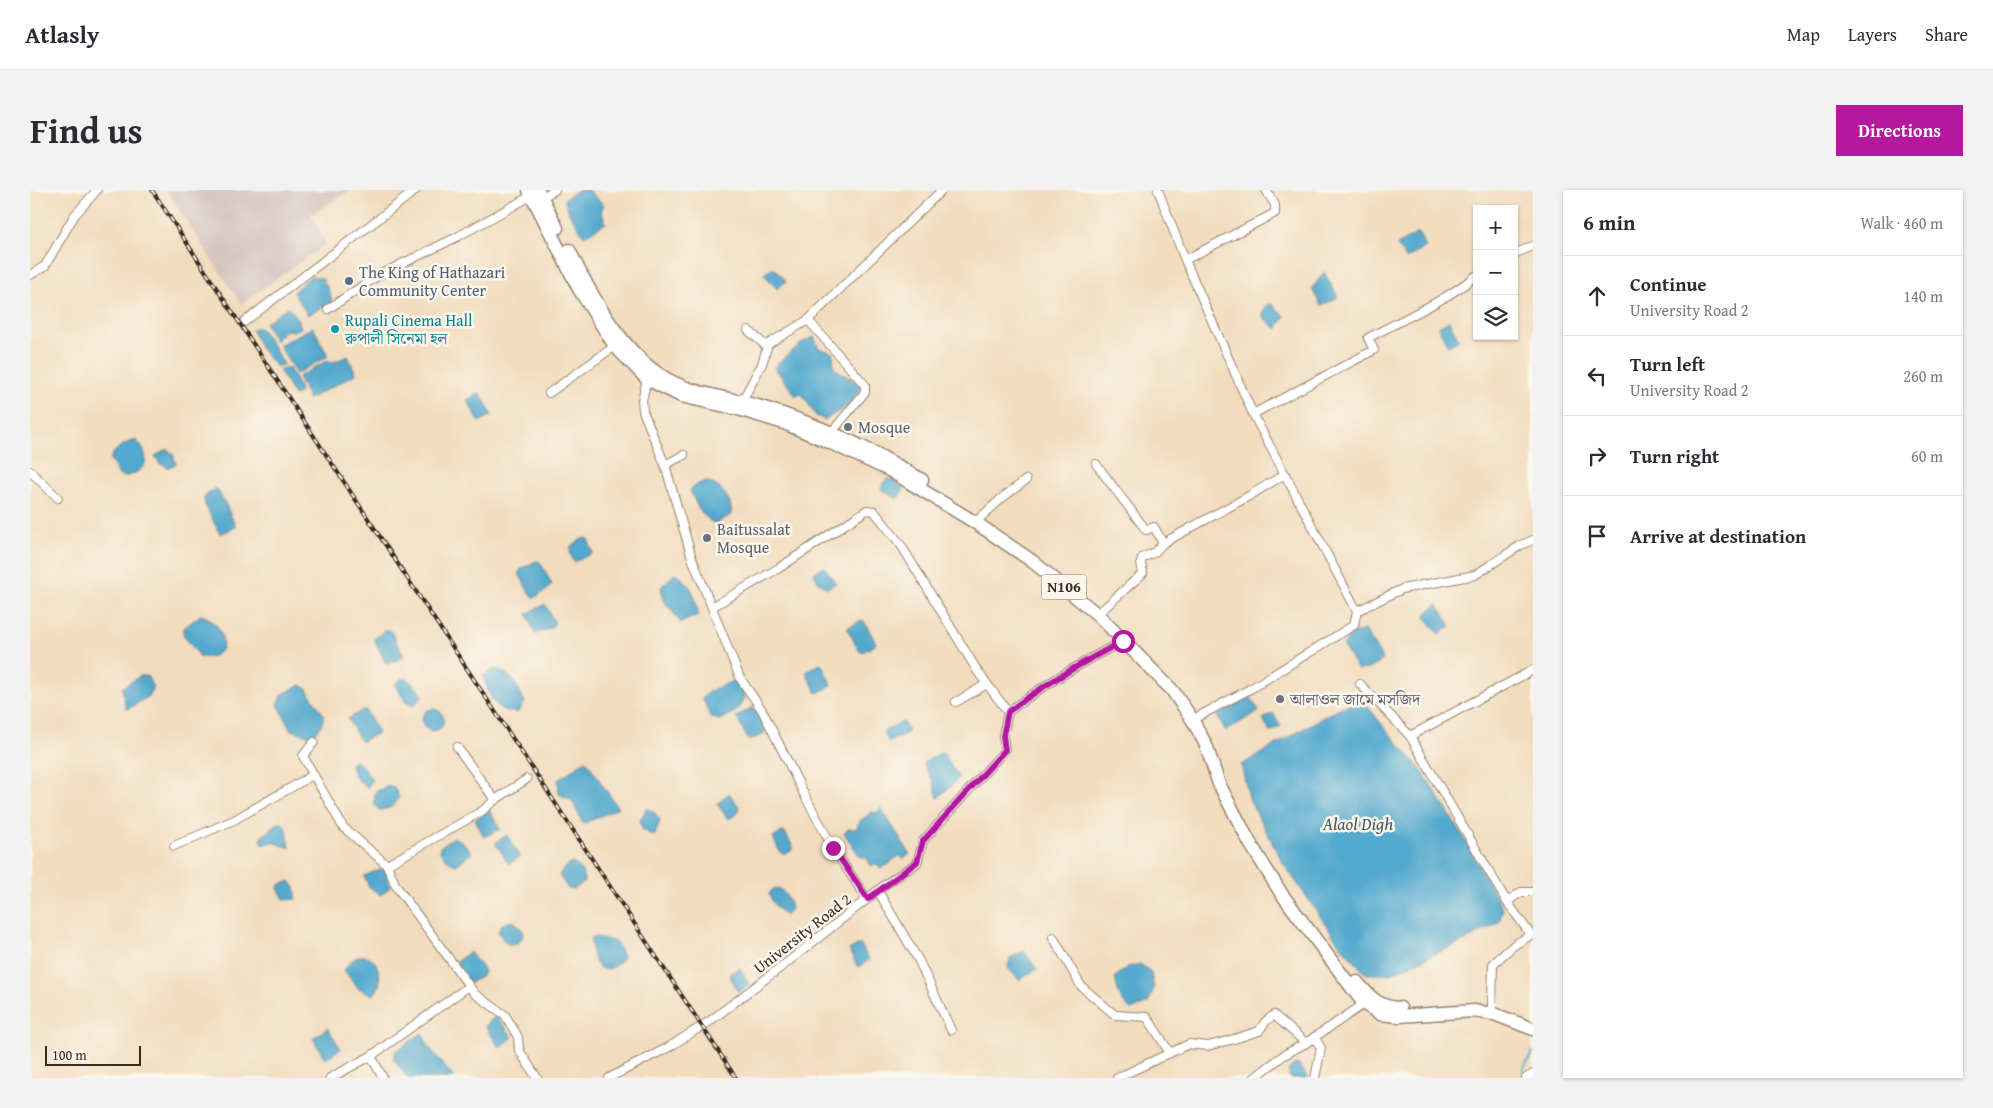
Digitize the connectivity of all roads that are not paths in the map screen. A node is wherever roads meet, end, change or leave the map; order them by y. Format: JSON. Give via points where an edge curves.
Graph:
{"nodes":[{"id":1,"x":97,"y":190,"type":"edge"},
{"id":2,"x":416,"y":190,"type":"edge"},
{"id":3,"x":555,"y":190,"type":"edge"},
{"id":4,"x":942,"y":190,"type":"edge"},
{"id":5,"x":1158,"y":190,"type":"edge"},
{"id":6,"x":1266,"y":190,"type":"edge"},
{"id":7,"x":535,"y":193,"type":"edge"},
{"id":8,"x":1533,"y":246,"type":"edge"},
{"id":9,"x":1518,"y":252,"type":"edge"},
{"id":10,"x":1186,"y":260,"type":"junction"},
{"id":11,"x":30,"y":275,"type":"edge"},
{"id":12,"x":1473,"y":278,"type":"edge"},
{"id":13,"x":328,"y":309,"type":"dead end"},
{"id":14,"x":808,"y":320,"type":"junction"},
{"id":15,"x":244,"y":322,"type":"dead end"},
{"id":16,"x":748,"y":330,"type":"dead end"},
{"id":17,"x":615,"y":346,"type":"junction"},
{"id":18,"x":766,"y":346,"type":"junction"},
{"id":19,"x":647,"y":379,"type":"junction"},
{"id":20,"x":549,"y":393,"type":"dead end"},
{"id":21,"x":742,"y":401,"type":"junction"},
{"id":22,"x":1253,"y":414,"type":"junction"},
{"id":23,"x":831,"y":433,"type":"junction"},
{"id":24,"x":684,"y":455,"type":"dead end"},
{"id":25,"x":1096,"y":464,"type":"dead end"},
{"id":26,"x":665,"y":465,"type":"junction"},
{"id":27,"x":30,"y":471,"type":"edge"},
{"id":28,"x":1285,"y":474,"type":"junction"},
{"id":29,"x":1026,"y":480,"type":"dead end"},
{"id":30,"x":58,"y":498,"type":"dead end"},
{"id":31,"x":980,"y":518,"type":"junction"},
{"id":32,"x":1533,"y":540,"type":"edge"},
{"id":33,"x":1163,"y":543,"type":"junction"},
{"id":34,"x":712,"y":607,"type":"junction"},
{"id":35,"x":1358,"y":611,"type":"junction"},
{"id":36,"x":1100,"y":612,"type":"junction"},
{"id":37,"x":1123,"y":641,"type":"junction"},
{"id":38,"x":1533,"y":670,"type":"edge"},
{"id":39,"x":987,"y":684,"type":"junction"},
{"id":40,"x":1360,"y":684,"type":"dead end"},
{"id":41,"x":956,"y":702,"type":"dead end"},
{"id":42,"x":1008,"y":712,"type":"junction"},
{"id":43,"x":1199,"y":716,"type":"junction"},
{"id":44,"x":1410,"y":736,"type":"junction"},
{"id":45,"x":314,"y":742,"type":"dead end"},
{"id":46,"x":457,"y":747,"type":"dead end"},
{"id":47,"x":314,"y":775,"type":"junction"},
{"id":48,"x":527,"y":779,"type":"dead end"},
{"id":49,"x":495,"y":800,"type":"junction"},
{"id":50,"x":174,"y":846,"type":"dead end"},
{"id":51,"x":387,"y":865,"type":"junction"},
{"id":52,"x":878,"y":891,"type":"junction"},
{"id":53,"x":1533,"y":892,"type":"edge"},
{"id":54,"x":868,"y":899,"type":"junction"},
{"id":55,"x":1507,"y":902,"type":"junction"},
{"id":56,"x":1053,"y":937,"type":"dead end"},
{"id":57,"x":469,"y":986,"type":"junction"},
{"id":58,"x":1364,"y":1004,"type":"junction"},
{"id":59,"x":1492,"y":1006,"type":"junction"},
{"id":60,"x":1533,"y":1020,"type":"edge"},
{"id":61,"x":1533,"y":1029,"type":"edge"},
{"id":62,"x":951,"y":1030,"type":"dead end"},
{"id":63,"x":1314,"y":1037,"type":"junction"},
{"id":64,"x":1306,"y":1043,"type":"junction"},
{"id":65,"x":1170,"y":1054,"type":"junction"},
{"id":66,"x":371,"y":1056,"type":"junction"},
{"id":67,"x":1533,"y":1074,"type":"edge"},
{"id":68,"x":330,"y":1078,"type":"edge"},
{"id":69,"x":383,"y":1078,"type":"edge"},
{"id":70,"x":537,"y":1078,"type":"edge"},
{"id":71,"x":609,"y":1078,"type":"edge"},
{"id":72,"x":1117,"y":1078,"type":"edge"},
{"id":73,"x":1254,"y":1078,"type":"edge"},
{"id":74,"x":1315,"y":1078,"type":"edge"},
{"id":75,"x":1526,"y":1078,"type":"edge"}],
"edges":[{"from":1,"to":11,"type":"street","via":[[74,216],[45,266]]},
{"from":2,"to":15,"type":"street"},
{"from":3,"to":7,"type":"street"},
{"from":4,"to":14,"type":"street"},
{"from":5,"to":10,"type":"street"},
{"from":6,"to":10,"type":"street","via":[[1275,205],[1275,214]]},
{"from":7,"to":13,"type":"street","via":[[457,237],[379,275]]},
{"from":7,"to":17,"type":"highway","number":"N106","via":[[579,290]]},
{"from":7,"to":21,"type":"highway","number":"N106","via":[[601,307],[635,353],[676,384]]},
{"from":8,"to":9,"type":"street"},
{"from":10,"to":22,"type":"street"},
{"from":12,"to":22,"type":"street","via":[[1444,299],[1368,338],[1374,350]]},
{"from":14,"to":18,"type":"street"},
{"from":14,"to":23,"type":"street","via":[[866,386],[865,392]]},
{"from":16,"to":18,"type":"street"},
{"from":17,"to":19,"type":"highway","number":"N106"},
{"from":17,"to":20,"type":"street"},
{"from":18,"to":21,"type":"street","via":[[762,364]]},
{"from":19,"to":26,"type":"street","via":[[642,411]]},
{"from":19,"to":37,"type":"highway","number":"N106","via":[[681,396],[784,423],[889,470],[1032,561],[1098,615]]},
{"from":21,"to":23,"type":"highway","number":"N106","via":[[800,419]]},
{"from":22,"to":28,"type":"street"},
{"from":23,"to":31,"type":"highway","number":"N106","via":[[901,467]]},
{"from":24,"to":26,"type":"street"},
{"from":25,"to":33,"type":"street","via":[[1146,530],[1154,527]]},
{"from":26,"to":34,"type":"street","via":[[692,558]]},
{"from":27,"to":30,"type":"street"},
{"from":28,"to":33,"type":"street"},
{"from":28,"to":35,"type":"street"},
{"from":29,"to":31,"type":"street"},
{"from":31,"to":36,"type":"highway","number":"N106","via":[[1048,564]]},
{"from":32,"to":35,"type":"street","via":[[1521,544],[1475,575],[1402,589]]},
{"from":33,"to":36,"type":"street","via":[[1155,552],[1142,558],[1143,573]]},
{"from":34,"to":39,"type":"street","via":[[867,510],[874,511],[901,546]]},
{"from":34,"to":54,"type":"street","via":[[740,678],[762,710],[833,848]]},
{"from":35,"to":43,"type":"street","via":[[1354,625],[1250,689]]},
{"from":36,"to":43,"type":"highway","number":"N106","via":[[1175,683]]},
{"from":37,"to":42,"type":"street","via":[[1079,664]]},
{"from":37,"to":58,"type":"highway","number":"N106","via":[[1172,690],[1192,719],[1206,745],[1219,784],[1250,843],[1281,893]]},
{"from":38,"to":44,"type":"street"},
{"from":39,"to":41,"type":"street"},
{"from":39,"to":42,"type":"street"},
{"from":40,"to":44,"type":"street"},
{"from":42,"to":52,"type":"street","name":"University Road 2","via":[[1003,736],[1005,750],[923,841],[917,862]]},
{"from":43,"to":59,"type":"highway","number":"N106","via":[[1232,794],[1263,853],[1293,898],[1374,1001],[1396,1008],[1464,1003]]},
{"from":44,"to":55,"type":"street"},
{"from":45,"to":47,"type":"street","via":[[303,756]]},
{"from":46,"to":49,"type":"street"},
{"from":47,"to":50,"type":"street","via":[[234,820]]},
{"from":47,"to":51,"type":"street","via":[[343,827]]},
{"from":48,"to":49,"type":"street"},
{"from":49,"to":51,"type":"street","via":[[436,839]]},
{"from":51,"to":57,"type":"street","via":[[396,886]]},
{"from":52,"to":54,"type":"street","name":"University Road 2"},
{"from":52,"to":62,"type":"street","via":[[919,961]]},
{"from":53,"to":55,"type":"street","via":[[1521,892]]},
{"from":54,"to":71,"type":"street","name":"University Road 2","via":[[701,1027]]},
{"from":55,"to":59,"type":"street","via":[[1531,934],[1493,964]]},
{"from":56,"to":65,"type":"street","via":[[1081,986],[1114,1014],[1147,1017]]},
{"from":57,"to":66,"type":"street"},
{"from":57,"to":70,"type":"street","via":[[505,1015],[518,1037],[518,1050]]},
{"from":58,"to":61,"type":"highway","number":"N106","via":[[1380,1014],[1399,1016],[1474,1010]]},
{"from":58,"to":63,"type":"street"},
{"from":59,"to":60,"type":"highway","number":"N106"},
{"from":63,"to":64,"type":"street"},
{"from":63,"to":74,"type":"street","via":[[1321,1048]]},
{"from":64,"to":65,"type":"street","via":[[1274,1015],[1259,1031],[1208,1046],[1189,1044]]},
{"from":64,"to":73,"type":"street"},
{"from":65,"to":72,"type":"street"},
{"from":66,"to":68,"type":"street"},
{"from":66,"to":69,"type":"street"},
{"from":67,"to":75,"type":"street"}]}
